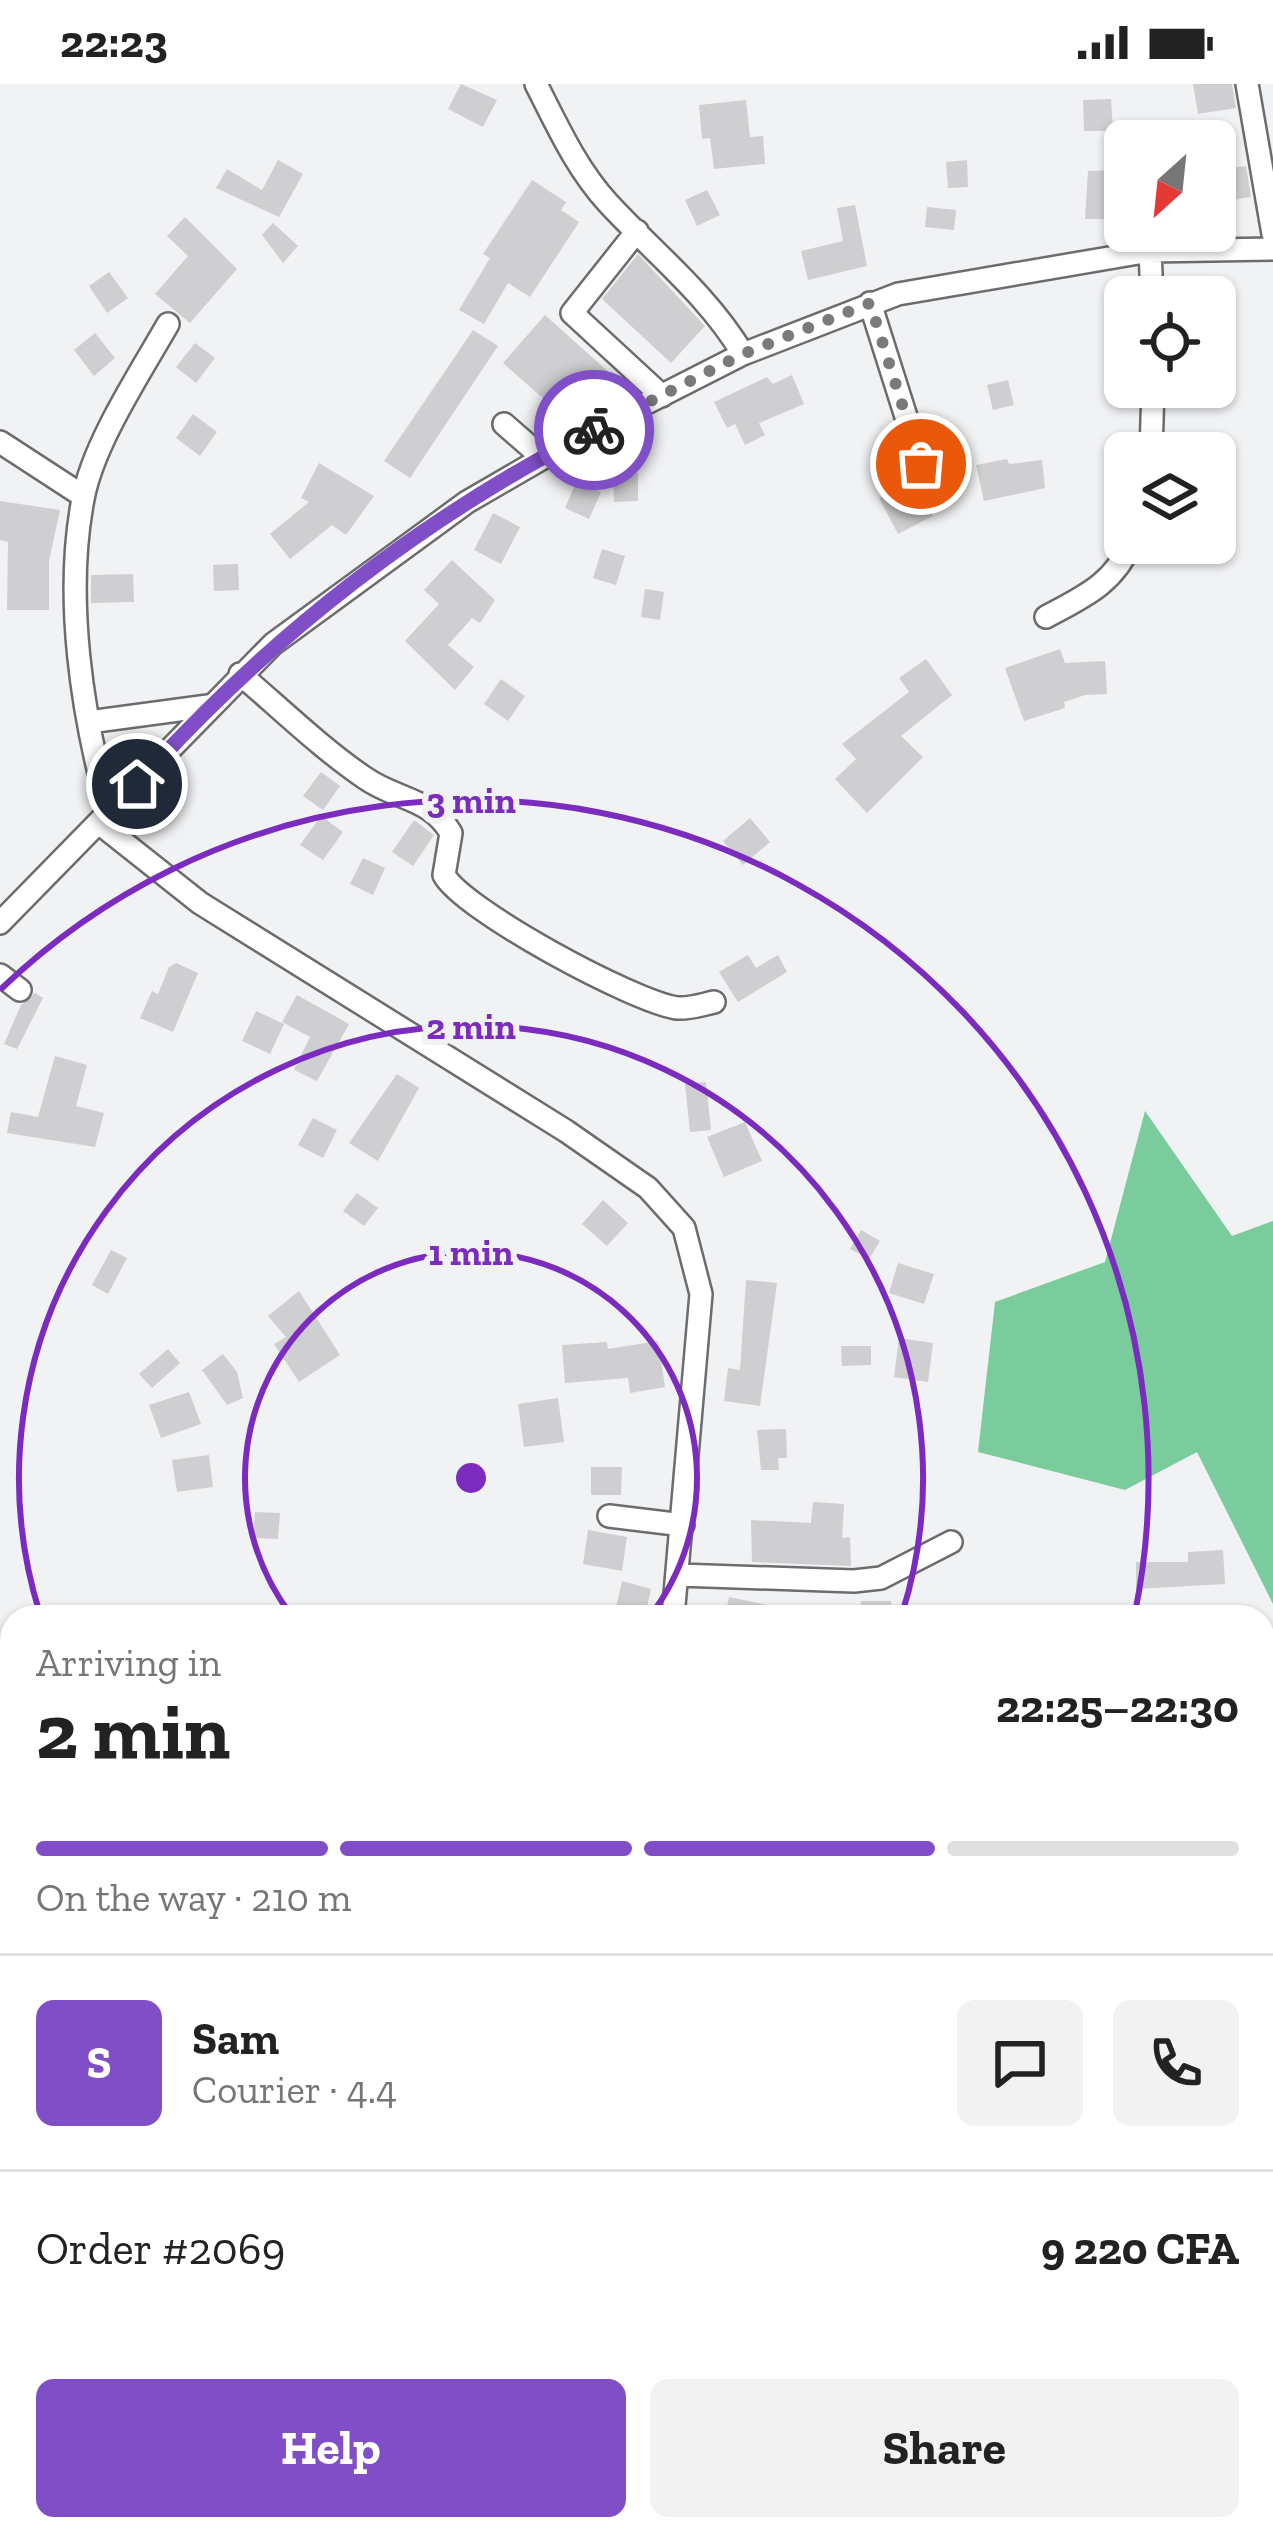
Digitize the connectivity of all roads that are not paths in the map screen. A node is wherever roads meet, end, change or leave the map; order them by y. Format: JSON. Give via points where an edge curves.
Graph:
{"nodes":[{"id":1,"x":536,"y":84,"type":"edge"},
{"id":2,"x":1247,"y":84,"type":"edge"},
{"id":3,"x":637,"y":231,"type":"junction"},
{"id":4,"x":1273,"y":234,"type":"edge"},
{"id":5,"x":1236,"y":249,"type":"edge"},
{"id":6,"x":1273,"y":249,"type":"edge"},
{"id":7,"x":1137,"y":252,"type":"edge"},
{"id":8,"x":870,"y":303,"type":"junction"},
{"id":9,"x":168,"y":324,"type":"dead end"},
{"id":10,"x":743,"y":354,"type":"junction"},
{"id":11,"x":662,"y":396,"type":"junction"},
{"id":12,"x":504,"y":424,"type":"dead end"},
{"id":13,"x":0,"y":442,"type":"edge"},
{"id":14,"x":544,"y":458,"type":"junction"},
{"id":15,"x":921,"y":464,"type":"dead end"},
{"id":16,"x":83,"y":496,"type":"junction"},
{"id":17,"x":1122,"y":564,"type":"edge"},
{"id":18,"x":1046,"y":617,"type":"dead end"},
{"id":19,"x":240,"y":674,"type":"junction"},
{"id":20,"x":208,"y":706,"type":"junction"},
{"id":21,"x":89,"y":722,"type":"junction"},
{"id":22,"x":104,"y":817,"type":"junction"},
{"id":23,"x":0,"y":923,"type":"edge"},
{"id":24,"x":0,"y":975,"type":"edge"},
{"id":25,"x":20,"y":990,"type":"dead end"},
{"id":26,"x":714,"y":1002,"type":"dead end"},
{"id":27,"x":609,"y":1516,"type":"dead end"},
{"id":28,"x":683,"y":1526,"type":"junction"},
{"id":29,"x":951,"y":1542,"type":"dead end"},
{"id":30,"x":679,"y":1575,"type":"junction"},
{"id":31,"x":675,"y":1605,"type":"edge"}],
"edges":[{"from":1,"to":3,"type":"street","via":[[577,162]]},
{"from":2,"to":4,"type":"street"},
{"from":3,"to":10,"type":"street","via":[[720,316]]},
{"from":3,"to":11,"type":"street","via":[[572,314]]},
{"from":5,"to":6,"type":"street"},
{"from":7,"to":8,"type":"street"},
{"from":8,"to":10,"type":"street"},
{"from":8,"to":15,"type":"street"},
{"from":9,"to":16,"type":"street"},
{"from":10,"to":11,"type":"street"},
{"from":11,"to":14,"type":"street"},
{"from":12,"to":14,"type":"street"},
{"from":13,"to":16,"type":"street"},
{"from":14,"to":19,"type":"street","via":[[383,561]]},
{"from":16,"to":21,"type":"street","via":[[77,610]]},
{"from":17,"to":18,"type":"street","via":[[1101,588]]},
{"from":19,"to":20,"type":"street"},
{"from":19,"to":26,"type":"street","via":[[365,778],[432,808],[451,833],[444,875],[466,901],[597,976],[673,1007]]},
{"from":20,"to":21,"type":"street"},
{"from":20,"to":22,"type":"street"},
{"from":21,"to":22,"type":"street"},
{"from":22,"to":23,"type":"street"},
{"from":22,"to":28,"type":"street","via":[[218,915],[566,1131],[648,1188],[684,1228],[701,1294]]},
{"from":24,"to":25,"type":"street"},
{"from":27,"to":28,"type":"street"},
{"from":28,"to":30,"type":"street"},
{"from":29,"to":30,"type":"street","via":[[881,1577],[854,1581]]},
{"from":30,"to":31,"type":"street"}]}
